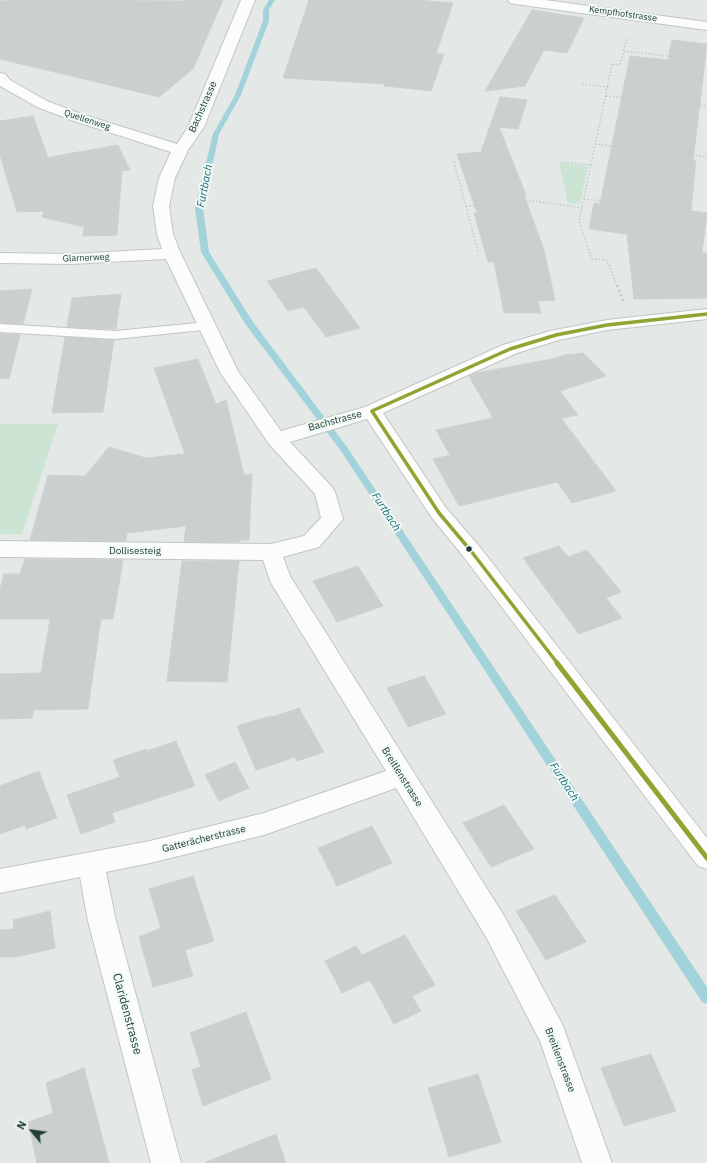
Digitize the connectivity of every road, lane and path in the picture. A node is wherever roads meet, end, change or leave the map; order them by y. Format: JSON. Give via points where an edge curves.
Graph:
{"nodes":[{"id":1,"x":248,"y":0,"type":"edge"},
{"id":2,"x":515,"y":0,"type":"edge"},
{"id":3,"x":313,"y":14,"type":"dead end"},
{"id":4,"x":707,"y":26,"type":"edge"},
{"id":5,"x":622,"y":35,"type":"dead end"},
{"id":6,"x":624,"y":51,"type":"junction"},
{"id":7,"x":684,"y":58,"type":"dead end"},
{"id":8,"x":382,"y":68,"type":"dead end"},
{"id":9,"x":0,"y":77,"type":"edge"},
{"id":10,"x":582,"y":84,"type":"dead end"},
{"id":11,"x":608,"y":87,"type":"junction"},
{"id":12,"x":606,"y":96,"type":"junction"},
{"id":13,"x":707,"y":106,"type":"edge"},
{"id":14,"x":595,"y":144,"type":"junction"},
{"id":15,"x":180,"y":150,"type":"junction"},
{"id":16,"x":707,"y":157,"type":"edge"},
{"id":17,"x":454,"y":162,"type":"dead end"},
{"id":18,"x":564,"y":162,"type":"dead end"},
{"id":19,"x":591,"y":165,"type":"junction"},
{"id":20,"x":584,"y":199,"type":"junction"},
{"id":21,"x":466,"y":206,"type":"junction"},
{"id":22,"x":582,"y":208,"type":"junction"},
{"id":23,"x":666,"y":208,"type":"dead end"},
{"id":24,"x":478,"y":252,"type":"dead end"},
{"id":25,"x":172,"y":254,"type":"junction"},
{"id":26,"x":0,"y":258,"type":"edge"},
{"id":27,"x":707,"y":314,"type":"edge"},
{"id":28,"x":631,"y":322,"type":"junction"},
{"id":29,"x":208,"y":326,"type":"junction"},
{"id":30,"x":0,"y":328,"type":"edge"},
{"id":31,"x":372,"y":411,"type":"junction"},
{"id":32,"x":286,"y":436,"type":"junction"},
{"id":33,"x":0,"y":549,"type":"edge"},
{"id":34,"x":271,"y":552,"type":"junction"},
{"id":35,"x":402,"y":776,"type":"junction"},
{"id":36,"x":707,"y":858,"type":"edge"},
{"id":37,"x":91,"y":864,"type":"junction"},
{"id":38,"x":0,"y":881,"type":"edge"},
{"id":39,"x":166,"y":1163,"type":"edge"},
{"id":40,"x":597,"y":1163,"type":"edge"}],
"edges":[{"from":1,"to":15,"type":"street","name":"Bachstrasse","via":[[196,127]]},
{"from":2,"to":4,"type":"street","name":"Kempfhofstrasse"},
{"from":3,"to":8,"type":"path","via":[[297,45],[306,50],[385,55]]},
{"from":5,"to":6,"type":"path","via":[[627,37]]},
{"from":6,"to":7,"type":"path"},
{"from":6,"to":11,"type":"path","via":[[620,65],[612,64]]},
{"from":9,"to":15,"type":"street","name":"Quellenweg","via":[[42,104]]},
{"from":10,"to":11,"type":"path"},
{"from":11,"to":12,"type":"path"},
{"from":12,"to":13,"type":"path"},
{"from":12,"to":14,"type":"path"},
{"from":14,"to":16,"type":"path"},
{"from":14,"to":19,"type":"path"},
{"from":15,"to":25,"type":"street","name":"Bachstrasse","via":[[167,178],[161,206],[165,234]]},
{"from":17,"to":21,"type":"path"},
{"from":18,"to":19,"type":"path"},
{"from":19,"to":20,"type":"path"},
{"from":20,"to":22,"type":"path"},
{"from":20,"to":23,"type":"path"},
{"from":21,"to":22,"type":"path","via":[[535,201]]},
{"from":21,"to":24,"type":"path"},
{"from":22,"to":28,"type":"path","via":[[579,222],[592,259],[607,260]]},
{"from":25,"to":26,"type":"street","name":"Glarnerweg","via":[[71,259]]},
{"from":25,"to":29,"type":"street","name":"Bachstrasse"},
{"from":27,"to":28,"type":"street"},
{"from":28,"to":31,"type":"street","via":[[556,335],[510,349]]},
{"from":29,"to":30,"type":"lane","via":[[115,335]]},
{"from":29,"to":32,"type":"street","name":"Bachstrasse","via":[[229,372]]},
{"from":31,"to":32,"type":"street","name":"Bachstrasse"},
{"from":31,"to":36,"type":"street","name":"Bachstrasse","via":[[439,513]]},
{"from":32,"to":34,"type":"street","via":[[325,492],[332,519],[311,542]]},
{"from":33,"to":34,"type":"street","name":"Dollisesteig"},
{"from":34,"to":35,"type":"street","name":"Breitlenstrasse","via":[[279,578]]},
{"from":35,"to":37,"type":"street","name":"Gatterächerstrasse","via":[[264,824]]},
{"from":35,"to":40,"type":"street","name":"Breitlenstrasse","via":[[496,928],[553,1036]]},
{"from":37,"to":38,"type":"street","name":"Gatterächerstrasse"},
{"from":37,"to":39,"type":"street","name":"Claridenstrasse","via":[[102,921]]}]}
